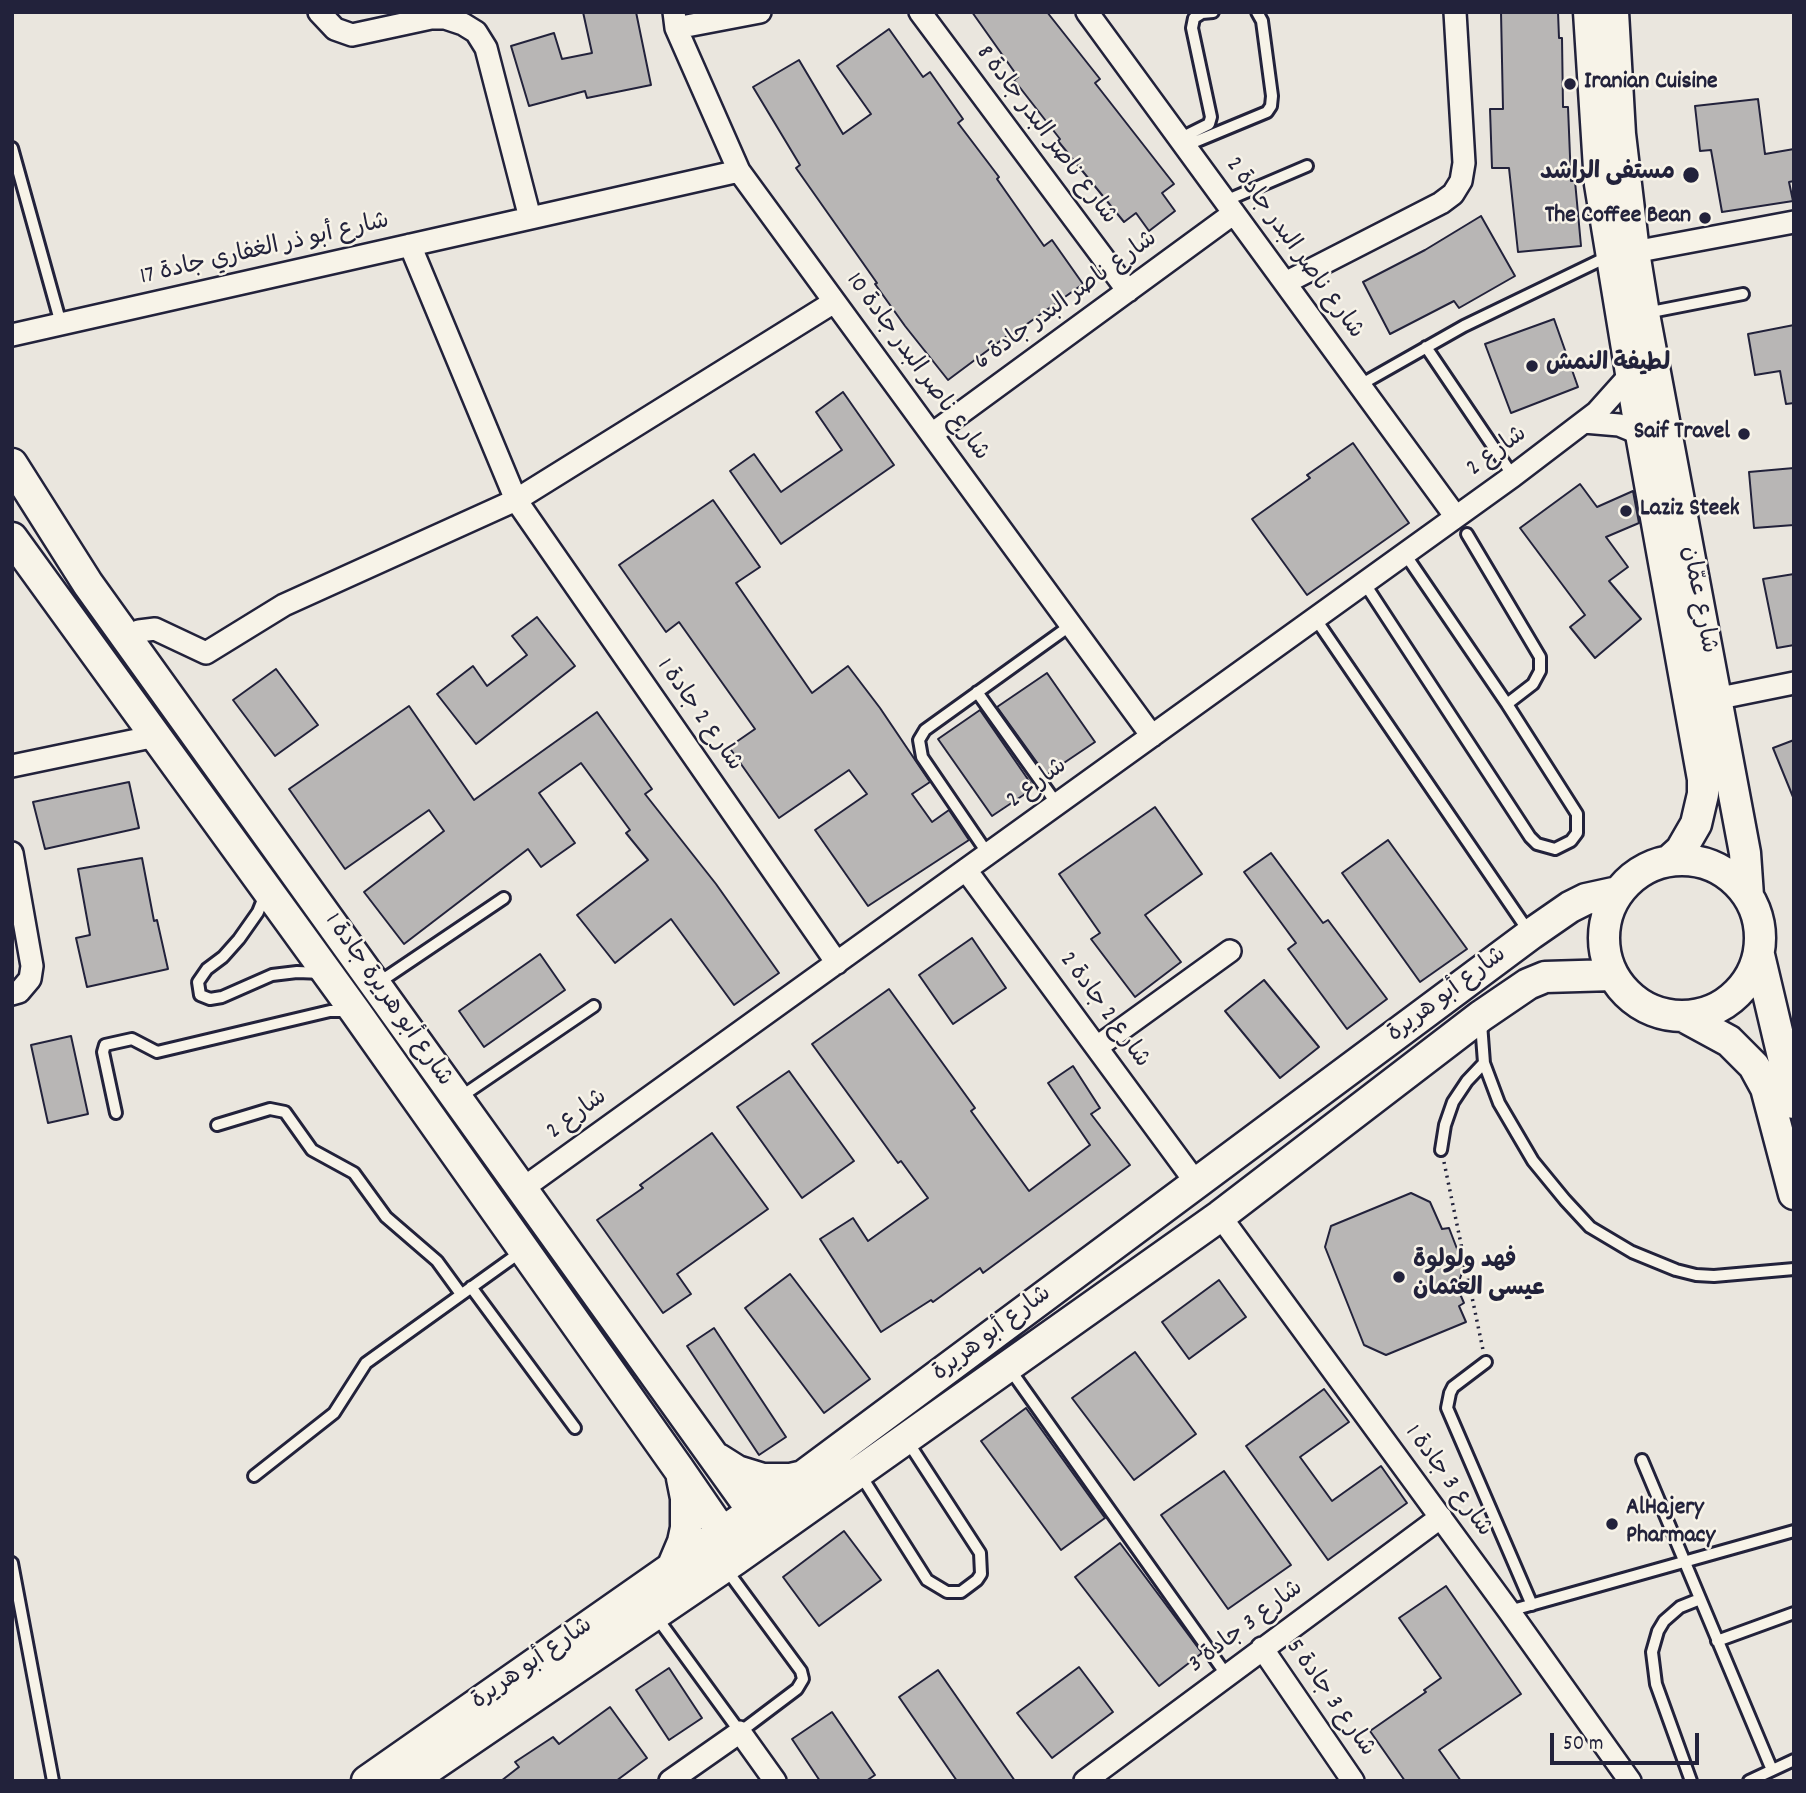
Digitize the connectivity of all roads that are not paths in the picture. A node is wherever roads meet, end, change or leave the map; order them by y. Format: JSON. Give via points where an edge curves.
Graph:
{"nodes":[{"id":1,"x":319,"y":12,"type":"edge"},
{"id":2,"x":760,"y":12,"type":"edge"},
{"id":3,"x":920,"y":12,"type":"edge"},
{"id":4,"x":1087,"y":12,"type":"edge"},
{"id":5,"x":1213,"y":12,"type":"edge"},
{"id":6,"x":1257,"y":12,"type":"edge"},
{"id":7,"x":1455,"y":12,"type":"edge"},
{"id":8,"x":1589,"y":12,"type":"edge"},
{"id":9,"x":1613,"y":12,"type":"edge"},
{"id":10,"x":675,"y":20,"type":"edge"},
{"id":11,"x":1182,"y":142,"type":"junction"},
{"id":12,"x":12,"y":148,"type":"edge"},
{"id":13,"x":1307,"y":166,"type":"dead end"},
{"id":14,"x":739,"y":171,"type":"junction"},
{"id":15,"x":1229,"y":207,"type":"junction"},
{"id":16,"x":530,"y":218,"type":"junction"},
{"id":17,"x":1794,"y":222,"type":"edge"},
{"id":18,"x":410,"y":245,"type":"junction"},
{"id":19,"x":1623,"y":253,"type":"junction"},
{"id":20,"x":1285,"y":284,"type":"junction"},
{"id":21,"x":1128,"y":291,"type":"junction"},
{"id":22,"x":1743,"y":293,"type":"dead end"},
{"id":23,"x":834,"y":302,"type":"junction"},
{"id":24,"x":1644,"y":314,"type":"junction"},
{"id":25,"x":61,"y":324,"type":"junction"},
{"id":26,"x":12,"y":335,"type":"edge"},
{"id":27,"x":1426,"y":347,"type":"junction"},
{"id":28,"x":1631,"y":374,"type":"junction"},
{"id":29,"x":1360,"y":385,"type":"junction"},
{"id":30,"x":1584,"y":422,"type":"junction"},
{"id":31,"x":932,"y":434,"type":"junction"},
{"id":32,"x":1642,"y":434,"type":"junction"},
{"id":33,"x":12,"y":464,"type":"edge"},
{"id":34,"x":1513,"y":476,"type":"junction"},
{"id":35,"x":516,"y":500,"type":"junction"},
{"id":36,"x":1461,"y":526,"type":"junction"},
{"id":37,"x":12,"y":538,"type":"edge"},
{"id":38,"x":1405,"y":554,"type":"junction"},
{"id":39,"x":1365,"y":584,"type":"junction"},
{"id":40,"x":1315,"y":618,"type":"junction"},
{"id":41,"x":1071,"y":625,"type":"junction"},
{"id":42,"x":129,"y":640,"type":"junction"},
{"id":43,"x":1794,"y":683,"type":"edge"},
{"id":44,"x":977,"y":692,"type":"junction"},
{"id":45,"x":1715,"y":699,"type":"junction"},
{"id":46,"x":1507,"y":704,"type":"junction"},
{"id":47,"x":156,"y":736,"type":"junction"},
{"id":48,"x":1152,"y":736,"type":"junction"},
{"id":49,"x":12,"y":766,"type":"edge"},
{"id":50,"x":1057,"y":804,"type":"junction"},
{"id":51,"x":12,"y":853,"type":"edge"},
{"id":52,"x":988,"y":854,"type":"junction"},
{"id":53,"x":1670,"y":860,"type":"junction"},
{"id":54,"x":966,"y":870,"type":"junction"},
{"id":55,"x":267,"y":890,"type":"junction"},
{"id":56,"x":1618,"y":892,"type":"junction"},
{"id":57,"x":1748,"y":896,"type":"junction"},
{"id":58,"x":504,"y":898,"type":"dead end"},
{"id":59,"x":1531,"y":934,"type":"junction"},
{"id":60,"x":1230,"y":951,"type":"dead end"},
{"id":61,"x":1759,"y":955,"type":"junction"},
{"id":62,"x":837,"y":963,"type":"junction"},
{"id":63,"x":328,"y":974,"type":"junction"},
{"id":64,"x":1613,"y":975,"type":"junction"},
{"id":65,"x":376,"y":984,"type":"junction"},
{"id":66,"x":12,"y":994,"type":"edge"},
{"id":67,"x":594,"y":1006,"type":"dead end"},
{"id":68,"x":355,"y":1011,"type":"junction"},
{"id":69,"x":1481,"y":1016,"type":"junction"},
{"id":70,"x":1683,"y":1016,"type":"junction"},
{"id":71,"x":1097,"y":1048,"type":"junction"},
{"id":72,"x":1484,"y":1063,"type":"junction"},
{"id":73,"x":1793,"y":1094,"type":"edge"},
{"id":74,"x":457,"y":1099,"type":"junction"},
{"id":75,"x":116,"y":1113,"type":"dead end"},
{"id":76,"x":217,"y":1125,"type":"dead end"},
{"id":77,"x":1441,"y":1150,"type":"road end"},
{"id":78,"x":1197,"y":1185,"type":"junction"},
{"id":79,"x":522,"y":1189,"type":"junction"},
{"id":80,"x":1794,"y":1194,"type":"edge"},
{"id":81,"x":1220,"y":1216,"type":"junction"},
{"id":82,"x":524,"y":1250,"type":"junction"},
{"id":83,"x":1794,"y":1269,"type":"edge"},
{"id":84,"x":466,"y":1291,"type":"junction"},
{"id":85,"x":1486,"y":1362,"type":"road end"},
{"id":86,"x":1009,"y":1367,"type":"junction"},
{"id":87,"x":575,"y":1428,"type":"dead end"},
{"id":88,"x":906,"y":1438,"type":"junction"},
{"id":89,"x":714,"y":1456,"type":"junction"},
{"id":90,"x":1642,"y":1460,"type":"dead end"},
{"id":91,"x":678,"y":1468,"type":"junction"},
{"id":92,"x":858,"y":1472,"type":"junction"},
{"id":93,"x":254,"y":1476,"type":"dead end"},
{"id":94,"x":803,"y":1476,"type":"junction"},
{"id":95,"x":1441,"y":1517,"type":"junction"},
{"id":96,"x":761,"y":1523,"type":"junction"},
{"id":97,"x":1794,"y":1531,"type":"edge"},
{"id":98,"x":723,"y":1532,"type":"junction"},
{"id":99,"x":12,"y":1563,"type":"edge"},
{"id":100,"x":730,"y":1563,"type":"junction"},
{"id":101,"x":1685,"y":1563,"type":"junction"},
{"id":102,"x":672,"y":1568,"type":"junction"},
{"id":103,"x":1700,"y":1599,"type":"junction"},
{"id":104,"x":1532,"y":1605,"type":"junction"},
{"id":105,"x":1510,"y":1611,"type":"junction"},
{"id":106,"x":1794,"y":1613,"type":"edge"},
{"id":107,"x":654,"y":1614,"type":"junction"},
{"id":108,"x":1717,"y":1641,"type":"junction"},
{"id":109,"x":1262,"y":1648,"type":"junction"},
{"id":110,"x":1228,"y":1677,"type":"junction"},
{"id":111,"x":740,"y":1732,"type":"junction"},
{"id":112,"x":1794,"y":1760,"type":"edge"},
{"id":113,"x":1772,"y":1770,"type":"junction"},
{"id":114,"x":53,"y":1781,"type":"edge"},
{"id":115,"x":367,"y":1781,"type":"edge"},
{"id":116,"x":410,"y":1781,"type":"edge"},
{"id":117,"x":670,"y":1781,"type":"edge"},
{"id":118,"x":775,"y":1781,"type":"edge"},
{"id":119,"x":1085,"y":1781,"type":"edge"},
{"id":120,"x":1353,"y":1781,"type":"edge"},
{"id":121,"x":1630,"y":1781,"type":"edge"},
{"id":122,"x":1691,"y":1781,"type":"edge"},
{"id":123,"x":1749,"y":1781,"type":"edge"}],
"edges":[{"from":1,"to":16,"type":"street","via":[[335,29],[352,35],[431,18],[463,24],[476,33],[486,48]]},
{"from":2,"to":10,"type":"street"},
{"from":3,"to":21,"type":"street","name":"شارع ناصر البدر جادة 8"},
{"from":4,"to":11,"type":"street","name":"شارع ناصر البدر جادة 2"},
{"from":5,"to":11,"type":"lane","via":[[1194,18],[1192,27],[1211,117],[1209,124]]},
{"from":6,"to":11,"type":"lane","via":[[1262,21],[1271,106],[1267,112]]},
{"from":7,"to":20,"type":"street","via":[[1464,163],[1453,194]]},
{"from":8,"to":19,"type":"street","name":"شارع عمّان","via":[[1600,184]]},
{"from":9,"to":19,"type":"street","name":"شارع عمّان"},
{"from":10,"to":14,"type":"street","name":"شارع ناصر البدر جادة 10"},
{"from":11,"to":15,"type":"street","name":"شارع ناصر البدر جادة 2"},
{"from":12,"to":25,"type":"lane"},
{"from":13,"to":15,"type":"lane"},
{"from":14,"to":16,"type":"street","name":"شارع أبو ذر الغفاري جادة 17"},
{"from":14,"to":23,"type":"street","name":"شارع ناصر البدر جادة 10"},
{"from":15,"to":20,"type":"street","name":"شارع ناصر البدر جادة 2"},
{"from":15,"to":21,"type":"street","name":"شارع ناصر البدر جادة 6"},
{"from":16,"to":18,"type":"street","name":"شارع أبو ذر الغفاري جادة 17"},
{"from":17,"to":19,"type":"street"},
{"from":18,"to":25,"type":"street","name":"شارع أبو ذر الغفاري جادة 17"},
{"from":18,"to":35,"type":"street","name":"شارع 2 جادة 1"},
{"from":19,"to":24,"type":"street","name":"شارع عمّان"},
{"from":19,"to":27,"type":"lane"},
{"from":19,"to":28,"type":"street","name":"شارع عمّان"},
{"from":20,"to":29,"type":"street","name":"شارع ناصر البدر جادة 2"},
{"from":21,"to":31,"type":"street","name":"شارع ناصر البدر جادة 6"},
{"from":22,"to":24,"type":"lane"},
{"from":23,"to":31,"type":"street","name":"شارع ناصر البدر جادة 10"},
{"from":23,"to":35,"type":"street"},
{"from":24,"to":45,"type":"street","name":"شارع عمّان"},
{"from":25,"to":26,"type":"street","name":"شارع أبو ذر الغفاري جادة 17"},
{"from":27,"to":29,"type":"lane"},
{"from":27,"to":34,"type":"lane"},
{"from":28,"to":30,"type":"street","name":"شارع 2"},
{"from":28,"to":32,"type":"street","name":"شارع عمّان"},
{"from":29,"to":36,"type":"street","name":"شارع ناصر البدر جادة 2"},
{"from":30,"to":32,"type":"street","via":[[1619,425]]},
{"from":30,"to":34,"type":"street","name":"شارع 2"},
{"from":31,"to":41,"type":"street","name":"شارع ناصر البدر جادة 10"},
{"from":32,"to":53,"type":"street","name":"شارع عمّان","via":[[1703,779],[1696,824]]},
{"from":33,"to":42,"type":"street","name":"شارع أبو هريرة جادة 1"},
{"from":34,"to":36,"type":"street","name":"شارع 2"},
{"from":35,"to":42,"type":"street","via":[[284,605],[206,653],[155,629],[139,631]]},
{"from":35,"to":62,"type":"street","name":"شارع 2 جادة 1"},
{"from":36,"to":38,"type":"street","name":"شارع 2"},
{"from":36,"to":46,"type":"lane","via":[[1540,657],[1540,671],[1533,684]]},
{"from":37,"to":47,"type":"street","name":"شارع أبو هريرة جادة 1"},
{"from":38,"to":39,"type":"street","name":"شارع 2"},
{"from":38,"to":46,"type":"lane"},
{"from":39,"to":40,"type":"street","name":"شارع 2"},
{"from":39,"to":46,"type":"lane","via":[[1530,836],[1545,848],[1564,846],[1577,833],[1577,814]]},
{"from":40,"to":48,"type":"street","name":"شارع 2"},
{"from":40,"to":59,"type":"lane"},
{"from":41,"to":44,"type":"lane"},
{"from":41,"to":48,"type":"street","name":"شارع ناصر البدر جادة 10"},
{"from":42,"to":65,"type":"street","name":"شارع أبو هريرة جادة 1"},
{"from":43,"to":45,"type":"street"},
{"from":44,"to":50,"type":"lane"},
{"from":44,"to":52,"type":"lane","via":[[925,730],[919,746]]},
{"from":45,"to":57,"type":"street","name":"شارع عمّان","via":[[1745,853]]},
{"from":47,"to":49,"type":"street"},
{"from":47,"to":55,"type":"street","name":"شارع أبو هريرة جادة 1"},
{"from":48,"to":50,"type":"street","name":"شارع 2"},
{"from":50,"to":52,"type":"street","name":"شارع 2"},
{"from":51,"to":66,"type":"street","via":[[32,966],[30,979]]},
{"from":52,"to":54,"type":"street","name":"شارع 2"},
{"from":53,"to":56,"type":"street","via":[[1641,871]]},
{"from":53,"to":57,"type":"street","via":[[1706,863],[1737,882]]},
{"from":54,"to":62,"type":"street","name":"شارع 2"},
{"from":54,"to":71,"type":"street","name":"شارع 2 جادة 2"},
{"from":55,"to":63,"type":"street","name":"شارع أبو هريرة جادة 1"},
{"from":55,"to":63,"type":"lane","via":[[239,939],[198,982],[200,995],[222,997],[272,975]]},
{"from":56,"to":59,"type":"street","name":"شارع أبو هريرة","via":[[1586,899]]},
{"from":56,"to":64,"type":"street","via":[[1605,924],[1604,942]]},
{"from":57,"to":61,"type":"street","via":[[1757,914]]},
{"from":58,"to":65,"type":"lane"},
{"from":59,"to":78,"type":"street","name":"شارع أبو هريرة"},
{"from":60,"to":71,"type":"street"},
{"from":61,"to":70,"type":"street","via":[[1744,986],[1732,998],[1701,1014]]},
{"from":61,"to":73,"type":"street"},
{"from":62,"to":79,"type":"street","name":"شارع 2"},
{"from":63,"to":68,"type":"street","name":"شارع أبو هريرة جادة 1"},
{"from":64,"to":69,"type":"street","name":"شارع أبو هريرة","via":[[1545,977]]},
{"from":64,"to":70,"type":"street","via":[[1623,989],[1650,1009]]},
{"from":65,"to":74,"type":"street","name":"شارع أبو هريرة جادة 1"},
{"from":67,"to":74,"type":"lane"},
{"from":68,"to":75,"type":"lane","via":[[330,1011],[157,1052],[132,1039],[105,1045]]},
{"from":68,"to":82,"type":"street","name":"شارع أبو هريرة جادة 1"},
{"from":69,"to":72,"type":"lane"},
{"from":69,"to":81,"type":"street","name":"شارع أبو هريرة"},
{"from":70,"to":80,"type":"street","via":[[1729,1041],[1754,1066],[1766,1088]]},
{"from":71,"to":78,"type":"street","name":"شارع 2 جادة 2"},
{"from":72,"to":77,"type":"lane","via":[[1453,1102]]},
{"from":72,"to":83,"type":"lane","via":[[1499,1103],[1533,1161],[1590,1227],[1632,1252],[1696,1275]]},
{"from":74,"to":79,"type":"street","name":"شارع أبو هريرة جادة 1"},
{"from":76,"to":84,"type":"lane","via":[[270,1109],[285,1112],[312,1150],[354,1173],[386,1217]]},
{"from":78,"to":94,"type":"street","name":"شارع أبو هريرة"},
{"from":79,"to":89,"type":"street","name":"شارع أبو هريرة جادة 1"},
{"from":81,"to":86,"type":"street","name":"شارع أبو هريرة"},
{"from":81,"to":95,"type":"street","name":"شارع 3 جادة 1"},
{"from":82,"to":84,"type":"lane"},
{"from":82,"to":91,"type":"street","name":"شارع أبو هريرة جادة 1"},
{"from":84,"to":87,"type":"lane"},
{"from":84,"to":93,"type":"lane","via":[[366,1363],[334,1413]]},
{"from":85,"to":104,"type":"lane","via":[[1453,1387],[1447,1408]]},
{"from":86,"to":88,"type":"street","name":"شارع أبو هريرة"},
{"from":86,"to":110,"type":"lane"},
{"from":88,"to":92,"type":"street","name":"شارع أبو هريرة"},
{"from":88,"to":92,"type":"lane","via":[[980,1553],[981,1574],[961,1592],[947,1592],[927,1580]]},
{"from":89,"to":94,"type":"street","via":[[737,1471],[763,1479]]},
{"from":89,"to":96,"type":"street","name":"شارع أبو هريرة جادة 1"},
{"from":90,"to":101,"type":"lane"},
{"from":91,"to":98,"type":"street","name":"شارع أبو هريرة جادة 1"},
{"from":91,"to":102,"type":"street","via":[[687,1513],[683,1542]]},
{"from":92,"to":96,"type":"street","name":"شارع أبو هريرة"},
{"from":94,"to":96,"type":"street","name":"شارع أبو هريرة"},
{"from":95,"to":105,"type":"street","name":"شارع 3 جادة 1"},
{"from":95,"to":109,"type":"street","name":"شارع 3 جادة 3"},
{"from":96,"to":98,"type":"street","name":"شارع أبو هريرة"},
{"from":96,"to":100,"type":"street","name":"شارع أبو هريرة"},
{"from":97,"to":101,"type":"lane"},
{"from":98,"to":100,"type":"street","name":"شارع أبو هريرة جادة 1"},
{"from":98,"to":102,"type":"street","name":"شارع أبو هريرة"},
{"from":99,"to":114,"type":"lane"},
{"from":100,"to":107,"type":"street","name":"شارع أبو هريرة"},
{"from":100,"to":111,"type":"lane","via":[[803,1679],[797,1689]]},
{"from":101,"to":103,"type":"lane"},
{"from":101,"to":104,"type":"lane"},
{"from":102,"to":115,"type":"street","name":"شارع أبو هريرة"},
{"from":103,"to":108,"type":"lane"},
{"from":103,"to":122,"type":"lane","via":[[1680,1607],[1664,1621],[1652,1652],[1656,1684]]},
{"from":104,"to":105,"type":"lane"},
{"from":105,"to":121,"type":"street","name":"شارع 3 جادة 1"},
{"from":106,"to":108,"type":"lane"},
{"from":107,"to":111,"type":"lane"},
{"from":107,"to":116,"type":"street","name":"شارع أبو هريرة"},
{"from":108,"to":113,"type":"lane"},
{"from":109,"to":110,"type":"street","name":"شارع 3 جادة 3"},
{"from":109,"to":120,"type":"street","name":"شارع 3 جادة 5"},
{"from":110,"to":119,"type":"street","name":"شارع 3 جادة 3"},
{"from":111,"to":117,"type":"street"},
{"from":111,"to":118,"type":"street"},
{"from":112,"to":113,"type":"lane"},
{"from":113,"to":123,"type":"lane"}]}
